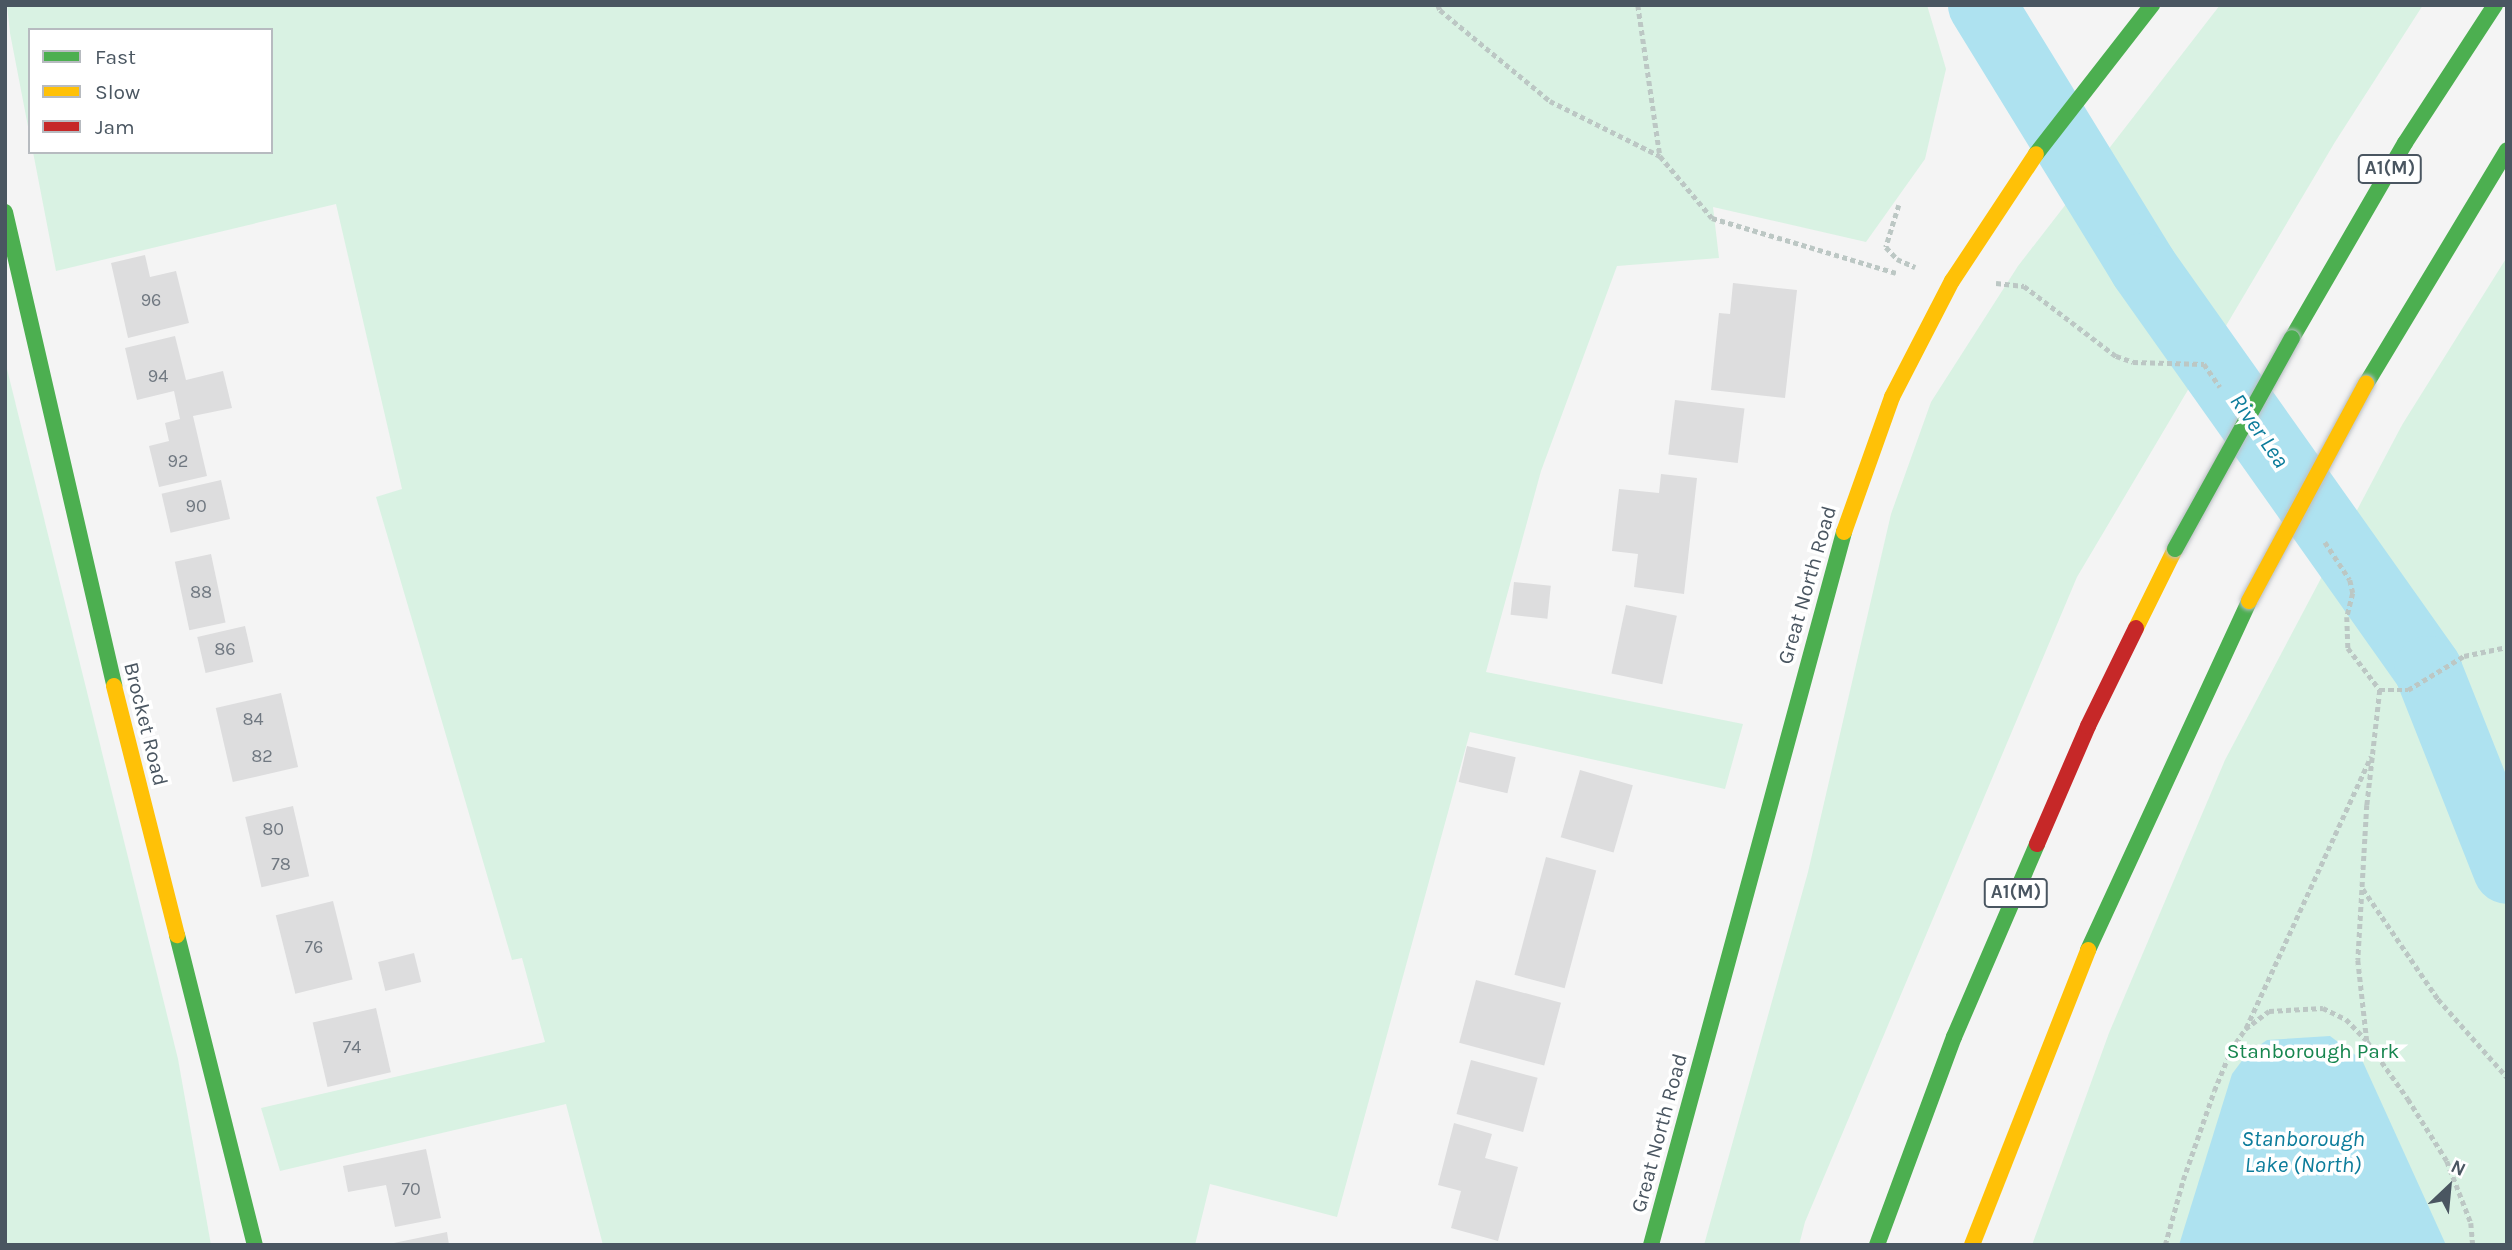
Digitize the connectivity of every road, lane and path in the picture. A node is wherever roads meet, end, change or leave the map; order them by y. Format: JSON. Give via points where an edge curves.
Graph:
{"nodes":[{"id":1,"x":1438,"y":5,"type":"edge"},
{"id":2,"x":1638,"y":5,"type":"edge"},
{"id":3,"x":2152,"y":5,"type":"edge"},
{"id":4,"x":2495,"y":5,"type":"edge"},
{"id":5,"x":2507,"y":150,"type":"edge"},
{"id":6,"x":1660,"y":156,"type":"junction"},
{"id":7,"x":1899,"y":205,"type":"dead end"},
{"id":8,"x":5,"y":212,"type":"edge"},
{"id":9,"x":1896,"y":273,"type":"dead end"},
{"id":10,"x":1952,"y":281,"type":"junction"},
{"id":11,"x":1986,"y":282,"type":"dead end"},
{"id":12,"x":2197,"y":364,"type":"dead end"},
{"id":13,"x":2353,"y":593,"type":"dead end"},
{"id":14,"x":2507,"y":647,"type":"edge"},
{"id":15,"x":2381,"y":690,"type":"junction"},
{"id":16,"x":2373,"y":752,"type":"junction"},
{"id":17,"x":2362,"y":888,"type":"junction"},
{"id":18,"x":2245,"y":1029,"type":"junction"},
{"id":19,"x":2367,"y":1041,"type":"junction"},
{"id":20,"x":2507,"y":1077,"type":"edge"},
{"id":21,"x":255,"y":1245,"type":"edge"},
{"id":22,"x":1651,"y":1245,"type":"edge"},
{"id":23,"x":1877,"y":1245,"type":"edge"},
{"id":24,"x":1972,"y":1245,"type":"edge"},
{"id":25,"x":2165,"y":1245,"type":"edge"},
{"id":26,"x":2473,"y":1245,"type":"edge"}],
"edges":[{"from":1,"to":6,"type":"path","via":[[1550,100]]},
{"from":2,"to":6,"type":"path"},
{"from":3,"to":10,"type":"main road","name":"Great North Road","via":[[2018,177]]},
{"from":4,"to":23,"type":"main road","number":"A1(M)","bridge":true,"via":[[2405,143],[2175,549],[2088,726],[1954,1037]]},
{"from":5,"to":24,"type":"main road","bridge":true,"via":[[2366,384],[2249,601],[2090,945]]},
{"from":6,"to":9,"type":"path","via":[[1712,218]]},
{"from":7,"to":10,"type":"path","via":[[1886,247],[1897,259]]},
{"from":8,"to":21,"type":"main road","name":"Brocket Road","via":[[97,619]]},
{"from":10,"to":22,"type":"main road","name":"Great North Road","via":[[1892,397],[1856,491]]},
{"from":11,"to":12,"type":"path","via":[[2024,286],[2116,356],[2133,362]]},
{"from":13,"to":15,"type":"path","via":[[2347,617],[2348,648]]},
{"from":14,"to":15,"type":"path","via":[[2464,656],[2409,690]]},
{"from":15,"to":16,"type":"path"},
{"from":16,"to":17,"type":"path"},
{"from":16,"to":18,"type":"path"},
{"from":17,"to":19,"type":"path","via":[[2358,960]]},
{"from":17,"to":20,"type":"path","via":[[2438,999]]},
{"from":18,"to":19,"type":"path","via":[[2269,1011],[2323,1008],[2346,1019]]},
{"from":18,"to":25,"type":"path","via":[[2214,1091]]},
{"from":19,"to":26,"type":"path","via":[[2446,1161],[2471,1223]]}]}
